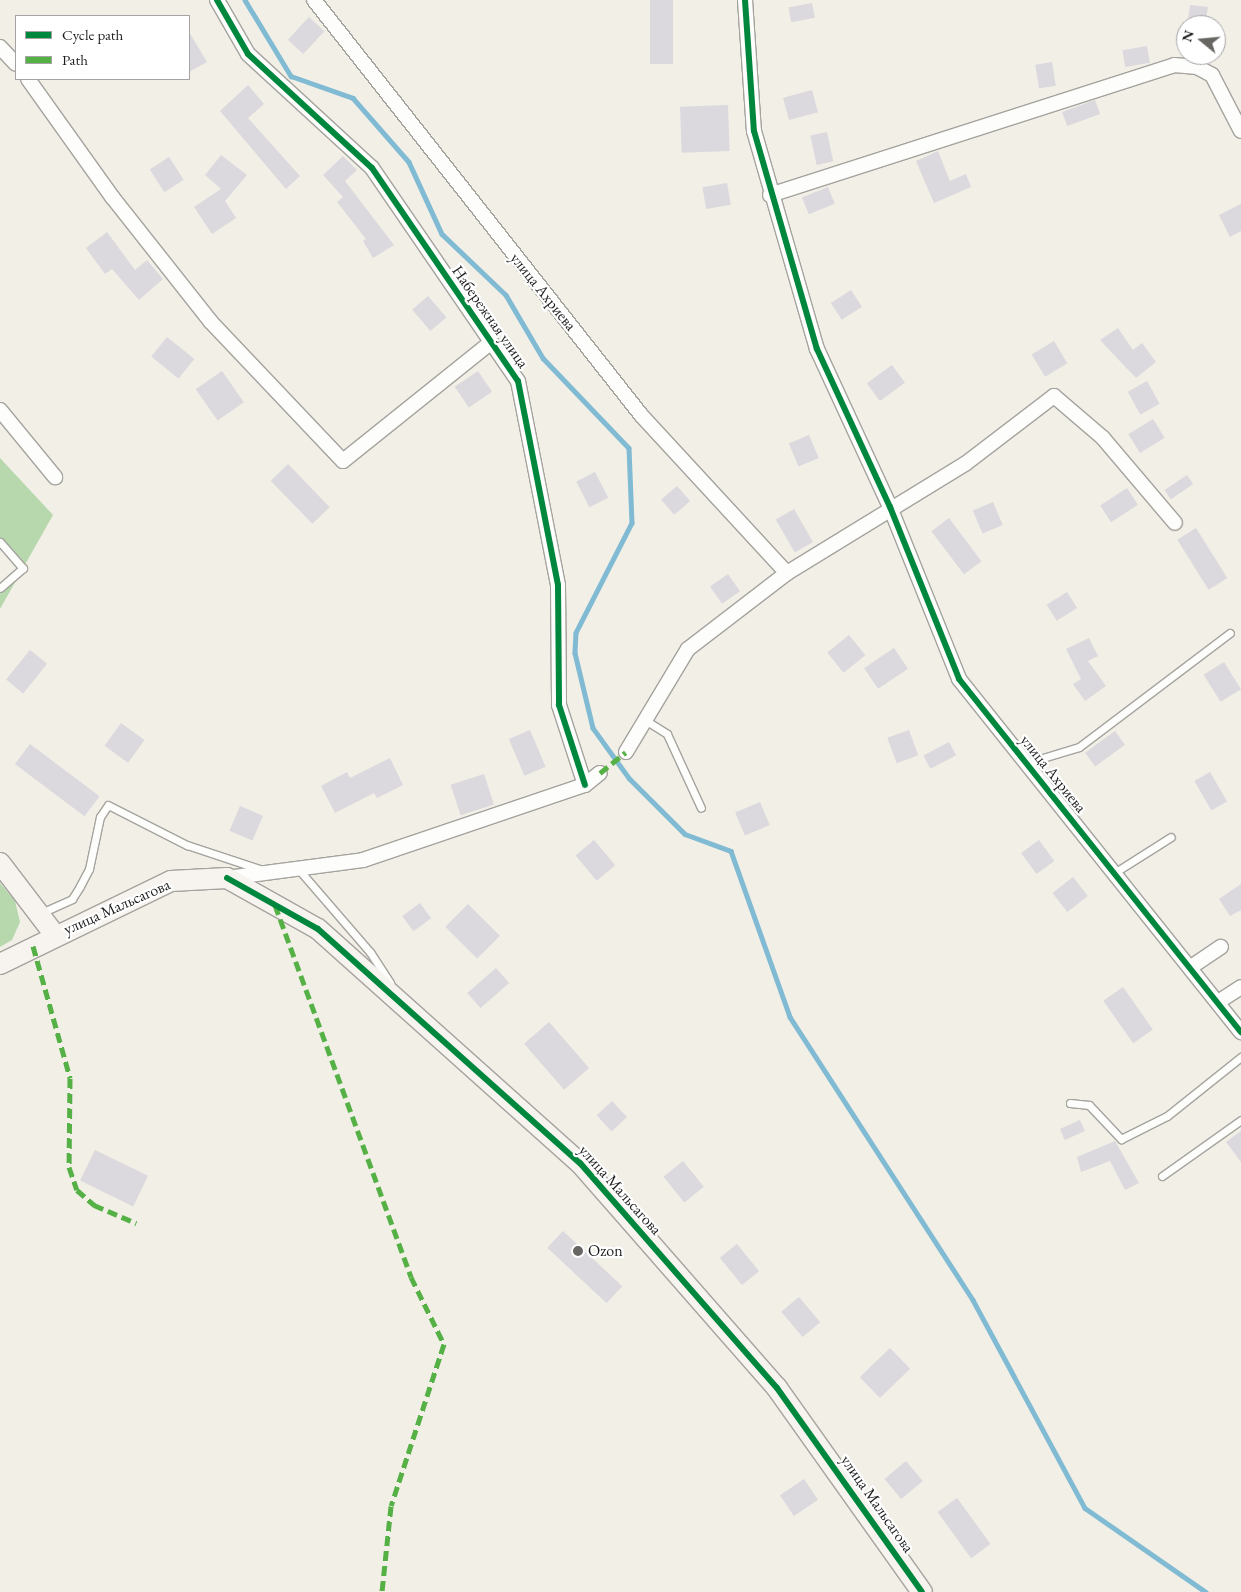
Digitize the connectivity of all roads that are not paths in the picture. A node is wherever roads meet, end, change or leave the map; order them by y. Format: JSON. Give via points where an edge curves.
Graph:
{"nodes":[{"id":1,"x":217,"y":0,"type":"edge"},
{"id":2,"x":314,"y":0,"type":"edge"},
{"id":3,"x":745,"y":0,"type":"edge"},
{"id":4,"x":0,"y":47,"type":"edge"},
{"id":5,"x":15,"y":63,"type":"edge"},
{"id":6,"x":29,"y":80,"type":"edge"},
{"id":7,"x":1238,"y":112,"type":"edge"},
{"id":8,"x":1241,"y":131,"type":"edge"},
{"id":9,"x":770,"y":194,"type":"junction"},
{"id":10,"x":489,"y":344,"type":"junction"},
{"id":11,"x":0,"y":410,"type":"edge"},
{"id":12,"x":55,"y":477,"type":"dead end"},
{"id":13,"x":890,"y":507,"type":"junction"},
{"id":14,"x":1175,"y":523,"type":"dead end"},
{"id":15,"x":0,"y":542,"type":"edge"},
{"id":16,"x":787,"y":573,"type":"junction"},
{"id":17,"x":0,"y":588,"type":"edge"},
{"id":18,"x":1230,"y":633,"type":"dead end"},
{"id":19,"x":645,"y":720,"type":"junction"},
{"id":20,"x":626,"y":752,"type":"dead end"},
{"id":21,"x":1026,"y":762,"type":"junction"},
{"id":22,"x":600,"y":773,"type":"dead end"},
{"id":23,"x":585,"y":785,"type":"junction"},
{"id":24,"x":701,"y":808,"type":"dead end"},
{"id":25,"x":1171,"y":837,"type":"dead end"},
{"id":26,"x":0,"y":863,"type":"edge"},
{"id":27,"x":300,"y":871,"type":"junction"},
{"id":28,"x":1114,"y":873,"type":"junction"},
{"id":29,"x":273,"y":874,"type":"junction"},
{"id":30,"x":227,"y":878,"type":"junction"},
{"id":31,"x":39,"y":914,"type":"junction"},
{"id":32,"x":54,"y":934,"type":"junction"},
{"id":33,"x":1220,"y":947,"type":"dead end"},
{"id":34,"x":0,"y":964,"type":"edge"},
{"id":35,"x":1190,"y":967,"type":"junction"},
{"id":36,"x":1241,"y":987,"type":"edge"},
{"id":37,"x":1218,"y":1002,"type":"junction"},
{"id":38,"x":401,"y":1003,"type":"junction"},
{"id":39,"x":1241,"y":1032,"type":"edge"},
{"id":40,"x":1241,"y":1057,"type":"edge"},
{"id":41,"x":1070,"y":1103,"type":"dead end"},
{"id":42,"x":1241,"y":1120,"type":"edge"},
{"id":43,"x":1162,"y":1176,"type":"dead end"},
{"id":44,"x":922,"y":1592,"type":"edge"}],
"edges":[{"from":1,"to":10,"type":"street","name":"Набережная улица","via":[[248,54],[372,168]]},
{"from":2,"to":16,"type":"street","name":"улица Ахриева","via":[[641,415]]},
{"from":3,"to":9,"type":"street","name":"улица Ахриева","via":[[754,131]]},
{"from":4,"to":5,"type":"street"},
{"from":6,"to":10,"type":"street","via":[[112,198],[210,321],[343,461]]},
{"from":7,"to":8,"type":"street"},
{"from":7,"to":9,"type":"street","via":[[1212,75],[1197,67],[1174,65]]},
{"from":9,"to":13,"type":"street","name":"улица Ахриева","via":[[817,349]]},
{"from":10,"to":23,"type":"street","name":"Набережная улица","via":[[518,381],[558,585],[559,706]]},
{"from":11,"to":12,"type":"street"},
{"from":13,"to":14,"type":"street","via":[[964,464],[1054,396],[1103,438]]},
{"from":13,"to":16,"type":"street"},
{"from":13,"to":21,"type":"street","name":"улица Ахриева","via":[[959,679]]},
{"from":15,"to":17,"type":"lane","via":[[23,568]]},
{"from":16,"to":19,"type":"street","via":[[688,649]]},
{"from":18,"to":21,"type":"lane","via":[[1079,747]]},
{"from":19,"to":20,"type":"street"},
{"from":19,"to":24,"type":"lane","via":[[667,734]]},
{"from":21,"to":28,"type":"street","name":"улица Ахриева"},
{"from":22,"to":23,"type":"street"},
{"from":23,"to":27,"type":"street","via":[[448,835],[363,860]]},
{"from":25,"to":28,"type":"lane"},
{"from":26,"to":31,"type":"street"},
{"from":27,"to":29,"type":"street"},
{"from":27,"to":38,"type":"lane","via":[[370,952]]},
{"from":28,"to":35,"type":"street","name":"улица Ахриева"},
{"from":29,"to":30,"type":"street"},
{"from":29,"to":31,"type":"lane","via":[[187,845],[108,805],[100,816],[89,869],[72,899]]},
{"from":30,"to":32,"type":"street","name":"улица Мальсагова","via":[[170,881]]},
{"from":30,"to":38,"type":"street","name":"улица Мальсагова","via":[[318,929]]},
{"from":31,"to":32,"type":"street"},
{"from":32,"to":34,"type":"street","name":"улица Мальсагова"},
{"from":33,"to":35,"type":"street"},
{"from":35,"to":37,"type":"street","name":"улица Ахриева"},
{"from":36,"to":37,"type":"street"},
{"from":37,"to":39,"type":"street","name":"улица Ахриева"},
{"from":38,"to":44,"type":"street","name":"улица Мальсагова","via":[[580,1163],[777,1388]]},
{"from":40,"to":41,"type":"lane","via":[[1167,1116],[1121,1139],[1089,1105]]},
{"from":42,"to":43,"type":"lane"}]}
